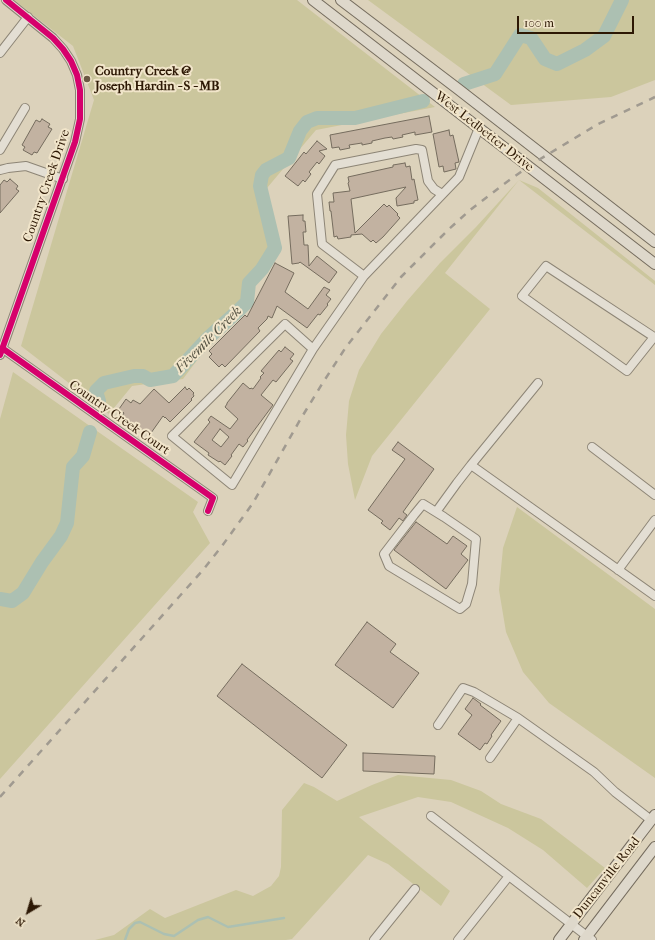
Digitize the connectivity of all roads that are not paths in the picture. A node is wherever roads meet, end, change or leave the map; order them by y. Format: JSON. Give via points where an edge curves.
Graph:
{"nodes":[{"id":1,"x":6,"y":0,"type":"edge"},
{"id":2,"x":313,"y":0,"type":"edge"},
{"id":3,"x":341,"y":0,"type":"edge"},
{"id":4,"x":28,"y":17,"type":"junction"},
{"id":5,"x":0,"y":53,"type":"edge"},
{"id":6,"x":25,"y":108,"type":"dead end"},
{"id":7,"x":490,"y":114,"type":"junction"},
{"id":8,"x":479,"y":128,"type":"junction"},
{"id":9,"x":0,"y":150,"type":"edge"},
{"id":10,"x":1,"y":168,"type":"edge"},
{"id":11,"x":63,"y":179,"type":"junction"},
{"id":12,"x":442,"y":194,"type":"junction"},
{"id":13,"x":655,"y":242,"type":"edge"},
{"id":14,"x":655,"y":264,"type":"edge"},
{"id":15,"x":364,"y":276,"type":"junction"},
{"id":16,"x":654,"y":337,"type":"edge"},
{"id":17,"x":313,"y":349,"type":"junction"},
{"id":18,"x":1,"y":352,"type":"edge"},
{"id":19,"x":538,"y":383,"type":"dead end"},
{"id":20,"x":592,"y":447,"type":"dead end"},
{"id":21,"x":471,"y":465,"type":"junction"},
{"id":22,"x":655,"y":495,"type":"edge"},
{"id":23,"x":208,"y":511,"type":"dead end"},
{"id":24,"x":436,"y":512,"type":"junction"},
{"id":25,"x":655,"y":520,"type":"edge"},
{"id":26,"x":618,"y":570,"type":"junction"},
{"id":27,"x":655,"y":596,"type":"edge"},
{"id":28,"x":518,"y":718,"type":"junction"},
{"id":29,"x":438,"y":725,"type":"dead end"},
{"id":30,"x":490,"y":758,"type":"dead end"},
{"id":31,"x":431,"y":816,"type":"dead end"},
{"id":32,"x":654,"y":820,"type":"edge"},
{"id":33,"x":655,"y":847,"type":"edge"},
{"id":34,"x":509,"y":876,"type":"junction"},
{"id":35,"x":415,"y":889,"type":"dead end"},
{"id":36,"x":572,"y":923,"type":"junction"},
{"id":37,"x":588,"y":939,"type":"edge"},
{"id":38,"x":374,"y":940,"type":"edge"},
{"id":39,"x":458,"y":940,"type":"edge"},
{"id":40,"x":559,"y":940,"type":"edge"}],
"edges":[{"from":1,"to":4,"type":"street","name":"Country Creek Drive"},
{"from":2,"to":8,"type":"main road","name":"West Ledbetter Drive"},
{"from":3,"to":7,"type":"main road","name":"West Ledbetter Drive"},
{"from":4,"to":5,"type":"street"},
{"from":4,"to":11,"type":"street","name":"Country Creek Drive","via":[[53,38],[71,61],[77,75],[80,118],[76,142]]},
{"from":6,"to":9,"type":"street"},
{"from":7,"to":8,"type":"main road"},
{"from":7,"to":13,"type":"main road","name":"West Ledbetter Drive"},
{"from":8,"to":12,"type":"street","via":[[459,177]]},
{"from":8,"to":14,"type":"main road","name":"West Ledbetter Drive"},
{"from":10,"to":11,"type":"street","via":[[26,166]]},
{"from":11,"to":18,"type":"street","name":"Country Creek Drive"},
{"from":12,"to":15,"type":"street"},
{"from":12,"to":15,"type":"street","via":[[428,181],[422,150],[416,149],[335,165],[317,194],[322,244]]},
{"from":15,"to":17,"type":"street"},
{"from":16,"to":16,"type":"street","via":[[546,266],[522,296],[627,371]]},
{"from":17,"to":17,"type":"street","via":[[232,486],[172,436],[286,324]]},
{"from":18,"to":23,"type":"street","name":"Country Creek Court","via":[[213,498]]},
{"from":19,"to":21,"type":"street"},
{"from":20,"to":22,"type":"street"},
{"from":21,"to":24,"type":"street"},
{"from":21,"to":26,"type":"street"},
{"from":24,"to":24,"type":"street","via":[[423,504],[384,554],[389,566],[460,609],[466,604],[472,584],[476,539]]},
{"from":25,"to":26,"type":"street"},
{"from":26,"to":27,"type":"street"},
{"from":28,"to":29,"type":"street","via":[[463,688]]},
{"from":28,"to":30,"type":"street"},
{"from":28,"to":32,"type":"street","via":[[594,772],[615,792]]},
{"from":31,"to":34,"type":"street"},
{"from":32,"to":36,"type":"main road","name":"Duncanville Road"},
{"from":33,"to":37,"type":"main road","name":"Duncanville Road"},
{"from":34,"to":36,"type":"street"},
{"from":34,"to":39,"type":"street"},
{"from":35,"to":38,"type":"street"},
{"from":36,"to":37,"type":"street"},
{"from":36,"to":40,"type":"main road","name":"Duncanville Road"}]}
